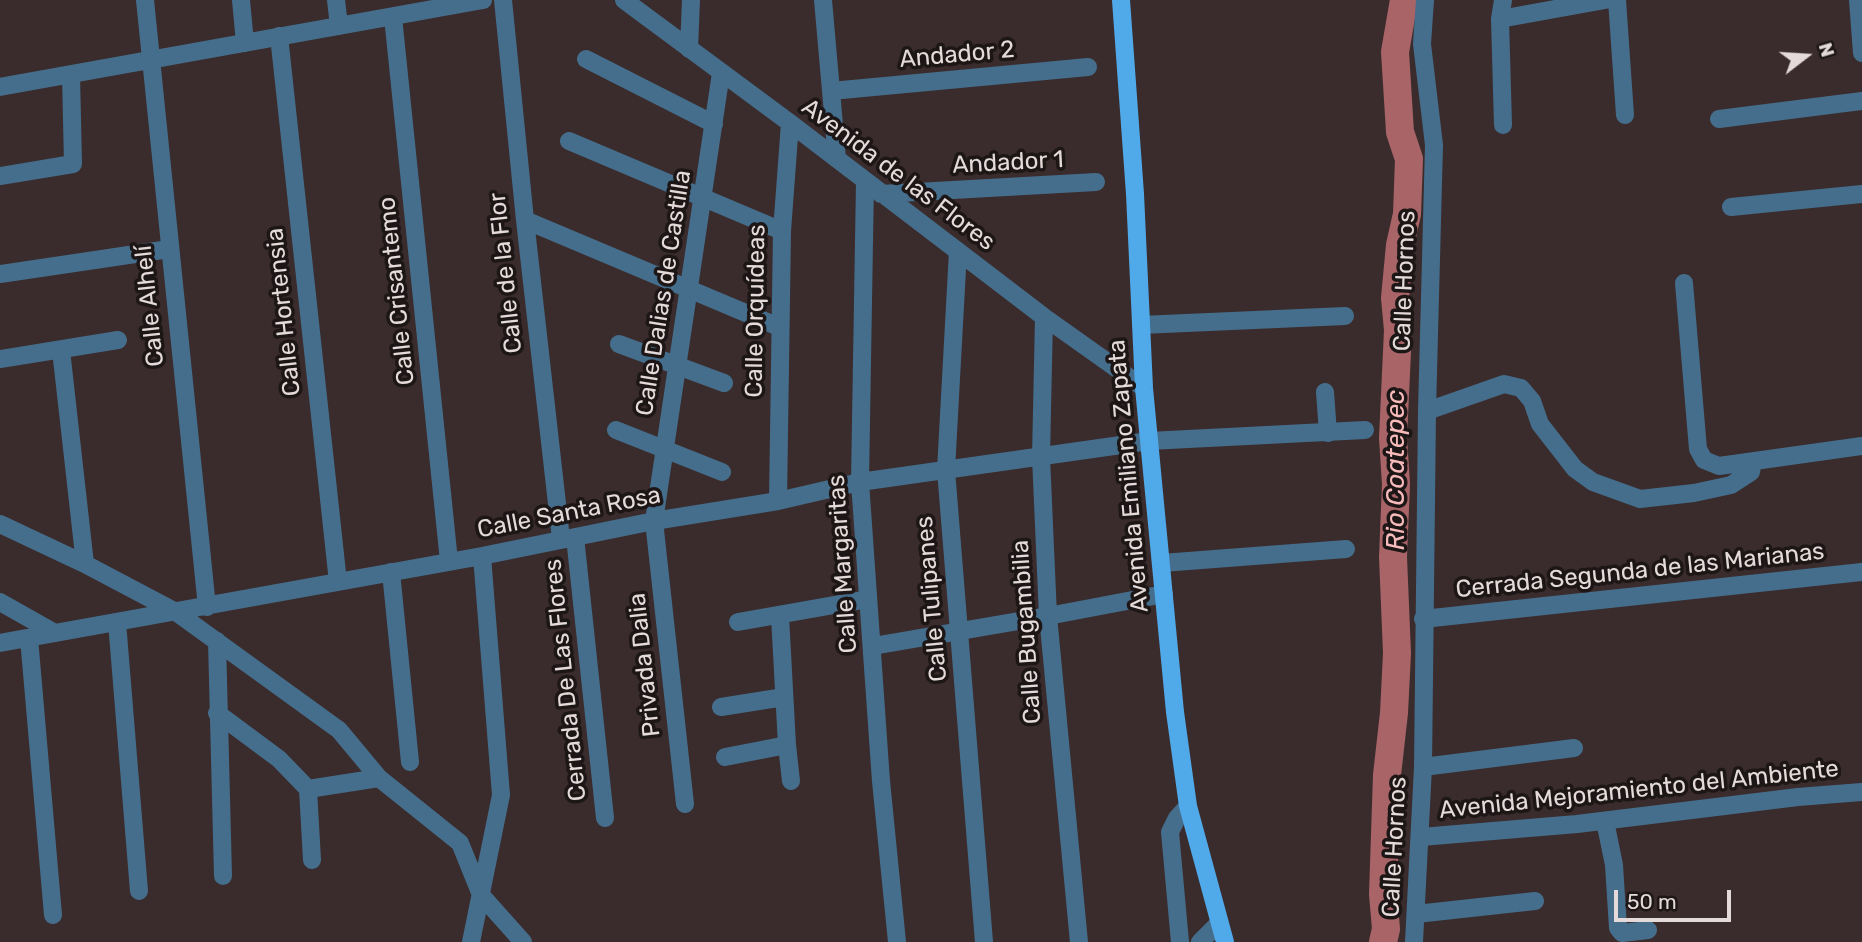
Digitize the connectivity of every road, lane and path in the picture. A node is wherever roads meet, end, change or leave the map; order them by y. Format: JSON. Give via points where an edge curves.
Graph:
{"nodes":[{"id":1,"x":145,"y":0,"type":"edge"},
{"id":2,"x":241,"y":0,"type":"edge"},
{"id":3,"x":336,"y":0,"type":"edge"},
{"id":4,"x":482,"y":0,"type":"edge"},
{"id":5,"x":503,"y":0,"type":"edge"},
{"id":6,"x":624,"y":0,"type":"edge"},
{"id":7,"x":691,"y":0,"type":"edge"},
{"id":8,"x":823,"y":0,"type":"edge"},
{"id":9,"x":1121,"y":0,"type":"edge"},
{"id":10,"x":1425,"y":0,"type":"edge"},
{"id":11,"x":1503,"y":0,"type":"edge"},
{"id":12,"x":1605,"y":0,"type":"edge"},
{"id":13,"x":1617,"y":0,"type":"edge"},
{"id":14,"x":1858,"y":0,"type":"edge"},
{"id":15,"x":393,"y":17,"type":"junction"},
{"id":16,"x":1500,"y":19,"type":"junction"},
{"id":17,"x":339,"y":26,"type":"junction"},
{"id":18,"x":279,"y":36,"type":"junction"},
{"id":19,"x":245,"y":43,"type":"junction"},
{"id":20,"x":689,"y":49,"type":"junction"},
{"id":21,"x":1862,"y":53,"type":"edge"},
{"id":22,"x":586,"y":59,"type":"dead end"},
{"id":23,"x":151,"y":60,"type":"junction"},
{"id":24,"x":1088,"y":68,"type":"dead end"},
{"id":25,"x":721,"y":73,"type":"junction"},
{"id":26,"x":71,"y":75,"type":"junction"},
{"id":27,"x":0,"y":87,"type":"edge"},
{"id":28,"x":831,"y":91,"type":"junction"},
{"id":29,"x":1862,"y":101,"type":"edge"},
{"id":30,"x":1625,"y":115,"type":"dead end"},
{"id":31,"x":1719,"y":119,"type":"dead end"},
{"id":32,"x":790,"y":123,"type":"junction"},
{"id":33,"x":714,"y":124,"type":"junction"},
{"id":34,"x":1503,"y":125,"type":"dead end"},
{"id":35,"x":569,"y":141,"type":"dead end"},
{"id":36,"x":836,"y":159,"type":"junction"},
{"id":37,"x":0,"y":176,"type":"edge"},
{"id":38,"x":865,"y":181,"type":"junction"},
{"id":39,"x":1096,"y":183,"type":"dead end"},
{"id":40,"x":881,"y":194,"type":"junction"},
{"id":41,"x":1862,"y":194,"type":"edge"},
{"id":42,"x":702,"y":197,"type":"junction"},
{"id":43,"x":1731,"y":207,"type":"dead end"},
{"id":44,"x":525,"y":220,"type":"junction"},
{"id":45,"x":782,"y":231,"type":"junction"},
{"id":46,"x":169,"y":249,"type":"junction"},
{"id":47,"x":958,"y":251,"type":"junction"},
{"id":48,"x":0,"y":274,"type":"edge"},
{"id":49,"x":1684,"y":283,"type":"dead end"},
{"id":50,"x":689,"y":289,"type":"junction"},
{"id":51,"x":1345,"y":316,"type":"dead end"},
{"id":52,"x":1044,"y":317,"type":"junction"},
{"id":53,"x":1141,"y":325,"type":"junction"},
{"id":54,"x":779,"y":327,"type":"junction"},
{"id":55,"x":118,"y":340,"type":"dead end"},
{"id":56,"x":619,"y":344,"type":"dead end"},
{"id":57,"x":61,"y":350,"type":"junction"},
{"id":58,"x":0,"y":359,"type":"edge"},
{"id":59,"x":677,"y":365,"type":"junction"},
{"id":60,"x":724,"y":383,"type":"dead end"},
{"id":61,"x":1144,"y":388,"type":"junction"},
{"id":62,"x":1325,"y":392,"type":"dead end"},
{"id":63,"x":1427,"y":411,"type":"junction"},
{"id":64,"x":616,"y":430,"type":"dead end"},
{"id":65,"x":1365,"y":430,"type":"dead end"},
{"id":66,"x":1328,"y":433,"type":"junction"},
{"id":67,"x":1149,"y":441,"type":"junction"},
{"id":68,"x":1862,"y":446,"type":"edge"},
{"id":69,"x":665,"y":448,"type":"junction"},
{"id":70,"x":1041,"y":457,"type":"junction"},
{"id":71,"x":1753,"y":461,"type":"junction"},
{"id":72,"x":946,"y":470,"type":"junction"},
{"id":73,"x":722,"y":472,"type":"dead end"},
{"id":74,"x":860,"y":482,"type":"junction"},
{"id":75,"x":778,"y":500,"type":"junction"},
{"id":76,"x":654,"y":521,"type":"junction"},
{"id":77,"x":0,"y":524,"type":"edge"},
{"id":78,"x":568,"y":538,"type":"junction"},
{"id":79,"x":1346,"y":550,"type":"dead end"},
{"id":80,"x":482,"y":556,"type":"junction"},
{"id":81,"x":449,"y":561,"type":"junction"},
{"id":82,"x":1162,"y":563,"type":"junction"},
{"id":83,"x":85,"y":564,"type":"junction"},
{"id":84,"x":391,"y":572,"type":"junction"},
{"id":85,"x":1862,"y":572,"type":"edge"},
{"id":86,"x":338,"y":582,"type":"junction"},
{"id":87,"x":1164,"y":594,"type":"junction"},
{"id":88,"x":868,"y":600,"type":"junction"},
{"id":89,"x":0,"y":602,"type":"edge"},
{"id":90,"x":207,"y":607,"type":"junction"},
{"id":91,"x":176,"y":612,"type":"junction"},
{"id":92,"x":780,"y":616,"type":"junction"},
{"id":93,"x":1048,"y":617,"type":"junction"},
{"id":94,"x":1423,"y":619,"type":"junction"},
{"id":95,"x":117,"y":622,"type":"junction"},
{"id":96,"x":738,"y":622,"type":"dead end"},
{"id":97,"x":959,"y":632,"type":"junction"},
{"id":98,"x":55,"y":633,"type":"junction"},
{"id":99,"x":29,"y":638,"type":"junction"},
{"id":100,"x":217,"y":641,"type":"junction"},
{"id":101,"x":0,"y":643,"type":"edge"},
{"id":102,"x":873,"y":646,"type":"junction"},
{"id":103,"x":784,"y":697,"type":"junction"},
{"id":104,"x":721,"y":707,"type":"dead end"},
{"id":105,"x":217,"y":713,"type":"junction"},
{"id":106,"x":787,"y":745,"type":"junction"},
{"id":107,"x":1573,"y":748,"type":"dead end"},
{"id":108,"x":725,"y":757,"type":"dead end"},
{"id":109,"x":410,"y":762,"type":"dead end"},
{"id":110,"x":1423,"y":767,"type":"junction"},
{"id":111,"x":379,"y":778,"type":"junction"},
{"id":112,"x":791,"y":781,"type":"dead end"},
{"id":113,"x":308,"y":789,"type":"junction"},
{"id":114,"x":1862,"y":792,"type":"edge"},
{"id":115,"x":685,"y":804,"type":"dead end"},
{"id":116,"x":1188,"y":806,"type":"junction"},
{"id":117,"x":605,"y":818,"type":"dead end"},
{"id":118,"x":1605,"y":821,"type":"junction"},
{"id":119,"x":1420,"y":837,"type":"junction"},
{"id":120,"x":494,"y":838,"type":"junction"},
{"id":121,"x":460,"y":843,"type":"junction"},
{"id":122,"x":312,"y":860,"type":"dead end"},
{"id":123,"x":223,"y":876,"type":"dead end"},
{"id":124,"x":139,"y":891,"type":"dead end"},
{"id":125,"x":481,"y":895,"type":"junction"},
{"id":126,"x":1535,"y":901,"type":"dead end"},
{"id":127,"x":1416,"y":914,"type":"junction"},
{"id":128,"x":53,"y":915,"type":"dead end"},
{"id":129,"x":1219,"y":923,"type":"junction"},
{"id":130,"x":1648,"y":930,"type":"dead end"},
{"id":131,"x":471,"y":942,"type":"edge"},
{"id":132,"x":523,"y":942,"type":"edge"},
{"id":133,"x":897,"y":942,"type":"edge"},
{"id":134,"x":984,"y":942,"type":"edge"},
{"id":135,"x":1079,"y":942,"type":"edge"},
{"id":136,"x":1180,"y":942,"type":"edge"},
{"id":137,"x":1200,"y":942,"type":"edge"},
{"id":138,"x":1225,"y":942,"type":"edge"},
{"id":139,"x":1414,"y":942,"type":"edge"}],
"edges":[{"from":1,"to":23,"type":"street","name":"Calle Alhelí"},
{"from":2,"to":19,"type":"street"},
{"from":3,"to":17,"type":"street"},
{"from":4,"to":15,"type":"street"},
{"from":5,"to":44,"type":"street","name":"Calle de la Flor"},
{"from":6,"to":20,"type":"street","name":"Avenida de las Flores"},
{"from":7,"to":20,"type":"street"},
{"from":8,"to":28,"type":"street"},
{"from":9,"to":53,"type":"main road","name":"Avenida Emiliano Zapata"},
{"from":10,"to":63,"type":"street","name":"Calle Hornos","via":[[1422,44],[1434,145]]},
{"from":11,"to":16,"type":"street"},
{"from":12,"to":16,"type":"street"},
{"from":13,"to":30,"type":"street"},
{"from":14,"to":21,"type":"street"},
{"from":15,"to":17,"type":"street"},
{"from":15,"to":81,"type":"street","name":"Calle Crisantemo"},
{"from":16,"to":34,"type":"street"},
{"from":17,"to":18,"type":"street"},
{"from":18,"to":19,"type":"street"},
{"from":18,"to":86,"type":"street","name":"Calle Hortensia"},
{"from":19,"to":23,"type":"street"},
{"from":20,"to":25,"type":"street","name":"Avenida de las Flores"},
{"from":22,"to":33,"type":"street"},
{"from":23,"to":26,"type":"street"},
{"from":23,"to":46,"type":"street","name":"Calle Alhelí"},
{"from":24,"to":28,"type":"street","name":"Andador 2"},
{"from":25,"to":32,"type":"street","name":"Avenida de las Flores"},
{"from":25,"to":33,"type":"street","name":"Calle Dalias de Castilla"},
{"from":26,"to":27,"type":"street"},
{"from":26,"to":37,"type":"street","via":[[73,164]]},
{"from":28,"to":36,"type":"street"},
{"from":29,"to":31,"type":"street"},
{"from":32,"to":36,"type":"street","name":"Avenida de las Flores"},
{"from":32,"to":45,"type":"street","name":"Calle Orquídeas"},
{"from":33,"to":42,"type":"street","name":"Calle Dalias de Castilla"},
{"from":35,"to":42,"type":"street"},
{"from":36,"to":38,"type":"street","name":"Avenida de las Flores"},
{"from":38,"to":40,"type":"street","name":"Avenida de las Flores"},
{"from":38,"to":74,"type":"street","name":"Calle Margaritas"},
{"from":39,"to":40,"type":"street","name":"Andador 1"},
{"from":40,"to":47,"type":"street","name":"Avenida de las Flores"},
{"from":41,"to":43,"type":"street"},
{"from":42,"to":45,"type":"street"},
{"from":42,"to":50,"type":"street","name":"Calle Dalias de Castilla"},
{"from":44,"to":50,"type":"street"},
{"from":44,"to":78,"type":"street","name":"Calle de la Flor"},
{"from":45,"to":54,"type":"street","name":"Calle Orquídeas"},
{"from":46,"to":48,"type":"street"},
{"from":46,"to":90,"type":"street","name":"Calle Alhelí"},
{"from":47,"to":52,"type":"street","name":"Avenida de las Flores"},
{"from":47,"to":72,"type":"street","name":"Calle Tulipanes"},
{"from":49,"to":71,"type":"street","via":[[1699,449],[1704,460],[1719,466]]},
{"from":50,"to":54,"type":"street"},
{"from":50,"to":59,"type":"street","name":"Calle Dalias de Castilla"},
{"from":51,"to":53,"type":"street"},
{"from":52,"to":61,"type":"street","name":"Avenida de las Flores"},
{"from":52,"to":70,"type":"street","name":"Calle Bugambilia"},
{"from":53,"to":61,"type":"main road","name":"Avenida Emiliano Zapata"},
{"from":54,"to":75,"type":"street","name":"Calle Orquídeas"},
{"from":55,"to":57,"type":"street"},
{"from":56,"to":59,"type":"street"},
{"from":57,"to":58,"type":"street"},
{"from":57,"to":83,"type":"street"},
{"from":59,"to":60,"type":"street"},
{"from":59,"to":69,"type":"street","name":"Calle Dalias de Castilla"},
{"from":61,"to":67,"type":"main road","name":"Avenida Emiliano Zapata"},
{"from":62,"to":66,"type":"street"},
{"from":63,"to":71,"type":"street","via":[[1504,384],[1521,388],[1532,401],[1540,424],[1575,469],[1592,482],[1640,499],[1731,485],[1751,472]]},
{"from":63,"to":94,"type":"street","name":"Calle Hornos"},
{"from":64,"to":69,"type":"street"},
{"from":65,"to":66,"type":"street","name":"Calle Santa Rosa"},
{"from":66,"to":67,"type":"street","name":"Calle Santa Rosa"},
{"from":67,"to":70,"type":"street","name":"Calle Santa Rosa"},
{"from":67,"to":82,"type":"main road","name":"Avenida Emiliano Zapata"},
{"from":68,"to":71,"type":"street"},
{"from":69,"to":73,"type":"street"},
{"from":69,"to":76,"type":"street","name":"Calle Dalias de Castilla"},
{"from":70,"to":72,"type":"street","name":"Calle Santa Rosa"},
{"from":70,"to":93,"type":"street","name":"Calle Bugambilia"},
{"from":72,"to":74,"type":"street","name":"Calle Santa Rosa"},
{"from":72,"to":97,"type":"street","name":"Calle Tulipanes"},
{"from":74,"to":75,"type":"street","name":"Calle Santa Rosa"},
{"from":74,"to":88,"type":"street","name":"Calle Margaritas"},
{"from":75,"to":76,"type":"street","name":"Calle Santa Rosa"},
{"from":76,"to":78,"type":"street","name":"Calle Santa Rosa"},
{"from":76,"to":115,"type":"street","name":"Privada Dalia"},
{"from":77,"to":83,"type":"street"},
{"from":78,"to":80,"type":"street","name":"Calle Santa Rosa"},
{"from":78,"to":117,"type":"street","name":"Cerrada De Las Flores"},
{"from":79,"to":82,"type":"street"},
{"from":80,"to":81,"type":"street","name":"Calle Santa Rosa"},
{"from":80,"to":120,"type":"street","via":[[501,795]]},
{"from":81,"to":84,"type":"street","name":"Calle Santa Rosa"},
{"from":82,"to":87,"type":"main road","name":"Avenida Emiliano Zapata"},
{"from":83,"to":91,"type":"street"},
{"from":84,"to":86,"type":"street","name":"Calle Santa Rosa"},
{"from":84,"to":109,"type":"street"},
{"from":85,"to":94,"type":"street","name":"Cerrada Segunda de las Marianas"},
{"from":86,"to":90,"type":"street","name":"Calle Santa Rosa"},
{"from":87,"to":93,"type":"street"},
{"from":87,"to":116,"type":"main road","name":"Avenida Emiliano Zapata"},
{"from":88,"to":92,"type":"street"},
{"from":88,"to":102,"type":"street","name":"Calle Margaritas"},
{"from":89,"to":98,"type":"street"},
{"from":90,"to":91,"type":"street","name":"Calle Santa Rosa"},
{"from":91,"to":95,"type":"street","name":"Calle Santa Rosa"},
{"from":91,"to":100,"type":"street"},
{"from":92,"to":96,"type":"street"},
{"from":92,"to":103,"type":"street"},
{"from":93,"to":97,"type":"street"},
{"from":93,"to":135,"type":"street","name":"Calle Bugambilia"},
{"from":94,"to":110,"type":"street","name":"Calle Hornos"},
{"from":95,"to":98,"type":"street","name":"Calle Santa Rosa"},
{"from":95,"to":124,"type":"street"},
{"from":97,"to":102,"type":"street"},
{"from":97,"to":134,"type":"street","name":"Calle Tulipanes"},
{"from":98,"to":99,"type":"street","name":"Calle Santa Rosa"},
{"from":99,"to":101,"type":"street","name":"Calle Santa Rosa"},
{"from":99,"to":128,"type":"street"},
{"from":100,"to":105,"type":"street"},
{"from":100,"to":111,"type":"street","via":[[340,730]]},
{"from":102,"to":133,"type":"street","name":"Calle Margaritas"},
{"from":103,"to":104,"type":"street"},
{"from":103,"to":106,"type":"street"},
{"from":105,"to":113,"type":"street","via":[[279,759]]},
{"from":105,"to":123,"type":"street"},
{"from":106,"to":108,"type":"street"},
{"from":106,"to":112,"type":"street"},
{"from":107,"to":110,"type":"street"},
{"from":110,"to":119,"type":"street","name":"Calle Hornos"},
{"from":111,"to":113,"type":"street"},
{"from":111,"to":121,"type":"street"},
{"from":113,"to":122,"type":"street"},
{"from":114,"to":118,"type":"street","name":"Avenida Mejoramiento del Ambiente"},
{"from":116,"to":129,"type":"main road","name":"Avenida Emiliano Zapata"},
{"from":116,"to":136,"type":"street","via":[[1170,832]]},
{"from":118,"to":119,"type":"street","name":"Avenida Mejoramiento del Ambiente"},
{"from":118,"to":130,"type":"street","via":[[1614,865],[1618,928],[1622,933]]},
{"from":119,"to":127,"type":"street","name":"Calle Hornos"},
{"from":120,"to":121,"type":"street"},
{"from":120,"to":125,"type":"street"},
{"from":121,"to":125,"type":"street"},
{"from":125,"to":131,"type":"street"},
{"from":125,"to":132,"type":"street"},
{"from":126,"to":127,"type":"street"},
{"from":127,"to":139,"type":"street","name":"Calle Hornos"},
{"from":129,"to":137,"type":"street"},
{"from":129,"to":138,"type":"main road","name":"Avenida Emiliano Zapata"}]}
